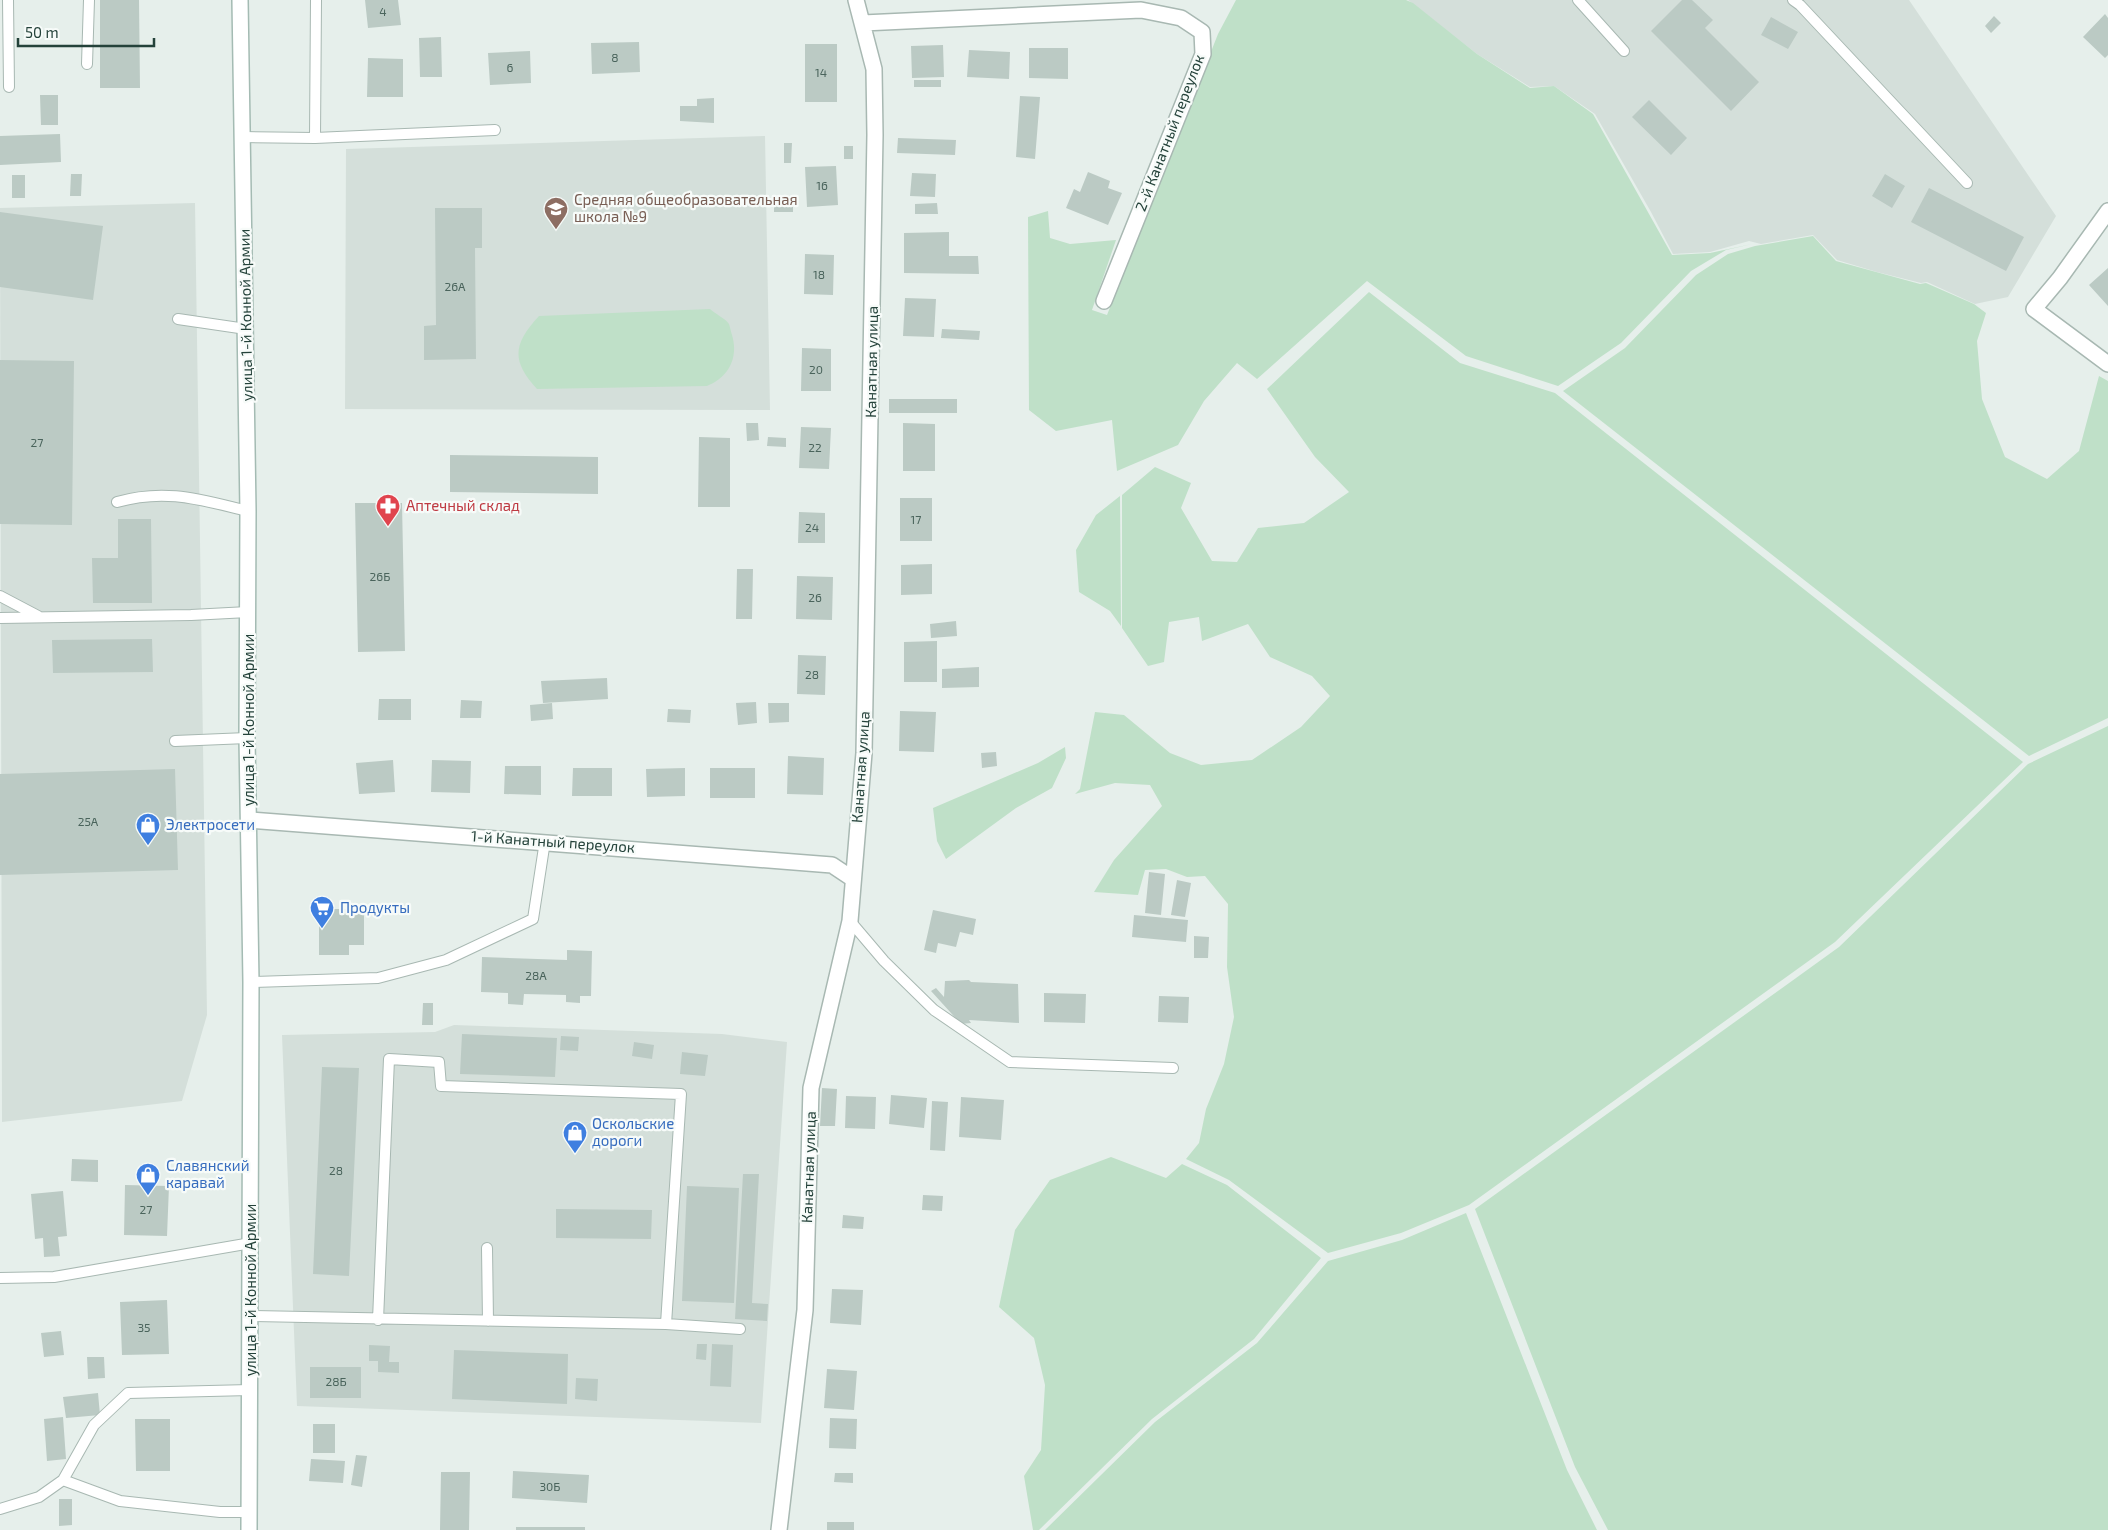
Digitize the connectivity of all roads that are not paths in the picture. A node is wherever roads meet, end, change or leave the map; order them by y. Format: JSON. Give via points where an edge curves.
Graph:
{"nodes":[{"id":1,"x":8,"y":0,"type":"edge"},
{"id":2,"x":89,"y":0,"type":"edge"},
{"id":3,"x":240,"y":0,"type":"edge"},
{"id":4,"x":316,"y":0,"type":"edge"},
{"id":5,"x":856,"y":0,"type":"edge"},
{"id":6,"x":1578,"y":0,"type":"edge"},
{"id":7,"x":1793,"y":0,"type":"edge"},
{"id":8,"x":863,"y":24,"type":"junction"},
{"id":9,"x":1624,"y":51,"type":"dead end"},
{"id":10,"x":87,"y":64,"type":"dead end"},
{"id":11,"x":9,"y":87,"type":"dead end"},
{"id":12,"x":495,"y":130,"type":"dead end"},
{"id":13,"x":243,"y":138,"type":"junction"},
{"id":14,"x":315,"y":138,"type":"junction"},
{"id":15,"x":1967,"y":184,"type":"dead end"},
{"id":16,"x":2108,"y":211,"type":"edge"},
{"id":17,"x":1104,"y":301,"type":"dead end"},
{"id":18,"x":178,"y":319,"type":"dead end"},
{"id":19,"x":246,"y":329,"type":"junction"},
{"id":20,"x":2108,"y":364,"type":"edge"},
{"id":21,"x":117,"y":502,"type":"dead end"},
{"id":22,"x":248,"y":511,"type":"junction"},
{"id":23,"x":0,"y":596,"type":"edge"},
{"id":24,"x":248,"y":612,"type":"junction"},
{"id":25,"x":39,"y":616,"type":"junction"},
{"id":26,"x":0,"y":618,"type":"edge"},
{"id":27,"x":247,"y":738,"type":"junction"},
{"id":28,"x":175,"y":741,"type":"dead end"},
{"id":29,"x":249,"y":820,"type":"junction"},
{"id":30,"x":545,"y":841,"type":"junction"},
{"id":31,"x":853,"y":879,"type":"junction"},
{"id":32,"x":850,"y":921,"type":"junction"},
{"id":33,"x":251,"y":982,"type":"junction"},
{"id":34,"x":1173,"y":1068,"type":"dead end"},
{"id":35,"x":251,"y":1243,"type":"junction"},
{"id":36,"x":487,"y":1248,"type":"dead end"},
{"id":37,"x":0,"y":1278,"type":"edge"},
{"id":38,"x":251,"y":1316,"type":"junction"},
{"id":39,"x":378,"y":1320,"type":"junction"},
{"id":40,"x":488,"y":1321,"type":"junction"},
{"id":41,"x":666,"y":1324,"type":"junction"},
{"id":42,"x":740,"y":1329,"type":"dead end"},
{"id":43,"x":250,"y":1390,"type":"junction"},
{"id":44,"x":63,"y":1480,"type":"junction"},
{"id":45,"x":0,"y":1509,"type":"edge"},
{"id":46,"x":250,"y":1512,"type":"junction"},
{"id":47,"x":250,"y":1530,"type":"edge"},
{"id":48,"x":779,"y":1530,"type":"edge"}],
"edges":[{"from":1,"to":11,"type":"lane"},
{"from":2,"to":10,"type":"lane"},
{"from":3,"to":13,"type":"street","name":"улица 1-й Конной Армии"},
{"from":4,"to":14,"type":"lane"},
{"from":5,"to":8,"type":"street","name":"Канатная улица"},
{"from":6,"to":9,"type":"lane"},
{"from":7,"to":15,"type":"lane"},
{"from":8,"to":17,"type":"street","name":"2-й Канатный переулок","via":[[1140,10],[1181,18],[1202,32],[1203,54]]},
{"from":8,"to":31,"type":"street","name":"Канатная улица","via":[[874,70],[875,135],[864,752]]},
{"from":12,"to":14,"type":"lane"},
{"from":13,"to":14,"type":"lane"},
{"from":13,"to":19,"type":"street","name":"улица 1-й Конной Армии"},
{"from":16,"to":20,"type":"street","via":[[2034,309]]},
{"from":18,"to":19,"type":"lane"},
{"from":19,"to":22,"type":"street","name":"улица 1-й Конной Армии"},
{"from":21,"to":22,"type":"lane","via":[[140,496],[181,495]]},
{"from":22,"to":24,"type":"street","name":"улица 1-й Конной Армии"},
{"from":23,"to":25,"type":"lane"},
{"from":24,"to":25,"type":"lane"},
{"from":24,"to":27,"type":"street","name":"улица 1-й Конной Армии"},
{"from":25,"to":26,"type":"lane"},
{"from":27,"to":28,"type":"lane"},
{"from":27,"to":29,"type":"street","name":"улица 1-й Конной Армии"},
{"from":29,"to":30,"type":"street","name":"1-й Канатный переулок"},
{"from":29,"to":33,"type":"street","name":"улица 1-й Конной Армии"},
{"from":30,"to":31,"type":"street","name":"1-й Канатный переулок","via":[[832,865]]},
{"from":30,"to":33,"type":"lane","via":[[533,919],[505,933],[446,960],[378,978]]},
{"from":31,"to":32,"type":"street","name":"Канатная улица"},
{"from":32,"to":34,"type":"lane","via":[[884,961],[934,1010],[1010,1062]]},
{"from":32,"to":48,"type":"street","name":"Канатная улица","via":[[811,1088],[805,1310]]},
{"from":33,"to":35,"type":"street","name":"улица 1-й Конной Армии"},
{"from":35,"to":37,"type":"lane","via":[[54,1277]]},
{"from":35,"to":38,"type":"street","name":"улица 1-й Конной Армии"},
{"from":36,"to":40,"type":"lane"},
{"from":38,"to":39,"type":"lane"},
{"from":38,"to":43,"type":"street","name":"улица 1-й Конной Армии"},
{"from":39,"to":40,"type":"lane"},
{"from":39,"to":41,"type":"lane","via":[[389,1059],[439,1062],[441,1086],[682,1094]]},
{"from":40,"to":41,"type":"lane"},
{"from":41,"to":42,"type":"lane"},
{"from":43,"to":44,"type":"lane","via":[[128,1393],[94,1425]]},
{"from":43,"to":46,"type":"street","name":"улица 1-й Конной Армии"},
{"from":44,"to":45,"type":"lane","via":[[39,1497]]},
{"from":44,"to":46,"type":"lane","via":[[120,1501],[220,1512]]},
{"from":46,"to":47,"type":"street","name":"улица 1-й Конной Армии"}]}
